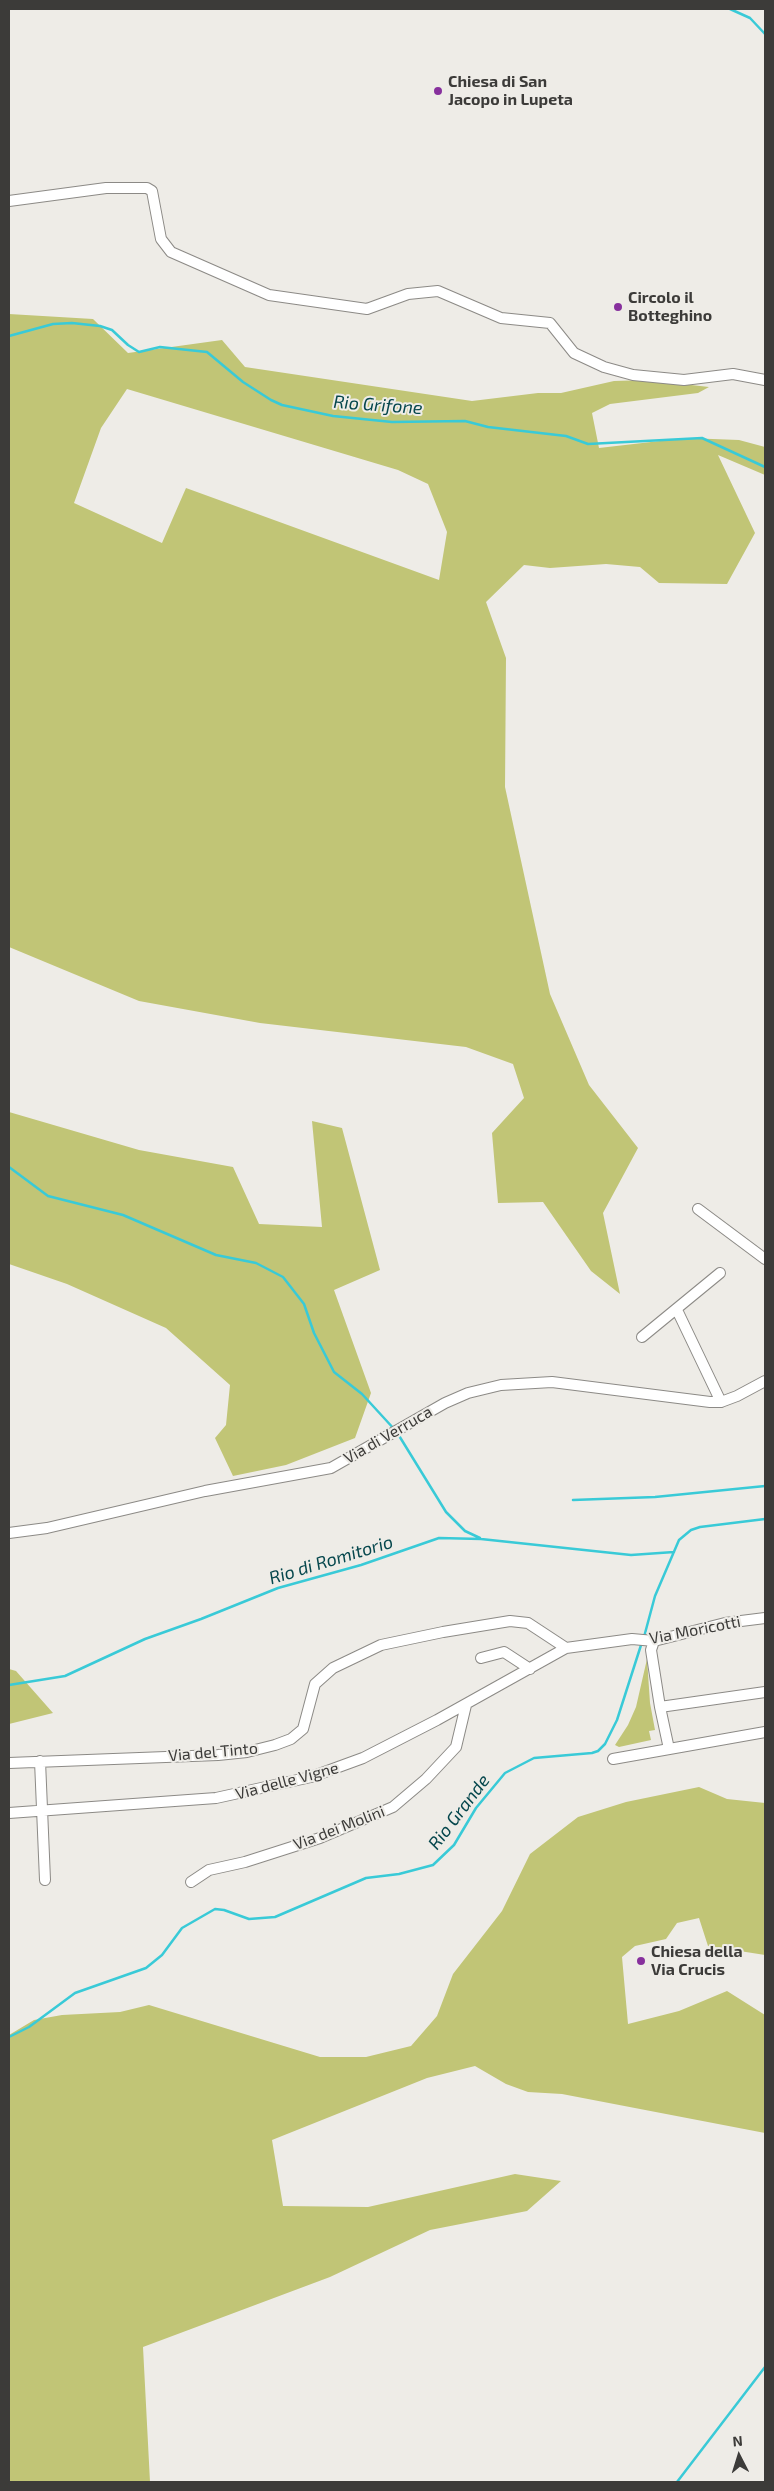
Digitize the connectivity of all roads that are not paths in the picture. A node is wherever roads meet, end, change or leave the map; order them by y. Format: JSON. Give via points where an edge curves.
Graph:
{"nodes":[{"id":1,"x":9,"y":201,"type":"edge"},
{"id":2,"x":765,"y":380,"type":"edge"},
{"id":3,"x":698,"y":1209,"type":"dead end"},
{"id":4,"x":765,"y":1259,"type":"edge"},
{"id":5,"x":720,"y":1274,"type":"dead end"},
{"id":6,"x":677,"y":1310,"type":"junction"},
{"id":7,"x":642,"y":1337,"type":"dead end"},
{"id":8,"x":765,"y":1381,"type":"edge"},
{"id":9,"x":721,"y":1402,"type":"junction"},
{"id":10,"x":9,"y":1533,"type":"edge"},
{"id":11,"x":765,"y":1618,"type":"edge"},
{"id":12,"x":652,"y":1641,"type":"junction"},
{"id":13,"x":566,"y":1648,"type":"junction"},
{"id":14,"x":481,"y":1658,"type":"dead end"},
{"id":15,"x":530,"y":1668,"type":"junction"},
{"id":16,"x":765,"y":1692,"type":"edge"},
{"id":17,"x":466,"y":1705,"type":"junction"},
{"id":18,"x":660,"y":1707,"type":"junction"},
{"id":19,"x":765,"y":1732,"type":"edge"},
{"id":20,"x":669,"y":1749,"type":"junction"},
{"id":21,"x":613,"y":1759,"type":"dead end"},
{"id":22,"x":40,"y":1761,"type":"junction"},
{"id":23,"x":9,"y":1763,"type":"edge"},
{"id":24,"x":42,"y":1811,"type":"junction"},
{"id":25,"x":9,"y":1813,"type":"edge"},
{"id":26,"x":45,"y":1880,"type":"dead end"},
{"id":27,"x":191,"y":1882,"type":"dead end"}],
"edges":[{"from":1,"to":2,"type":"street","via":[[106,188],[147,188],[152,191],[161,240],[171,252],[269,295],[367,309],[408,294],[438,291],[500,318],[550,323],[574,353],[604,367],[684,380],[733,374]]},
{"from":3,"to":4,"type":"street"},
{"from":5,"to":6,"type":"street"},
{"from":6,"to":7,"type":"street"},
{"from":6,"to":9,"type":"street"},
{"from":8,"to":9,"type":"street","name":"Via di Verruca"},
{"from":9,"to":10,"type":"street","name":"Via di Verruca","via":[[699,1402],[552,1382],[515,1383],[468,1393],[445,1403],[331,1468],[205,1491],[47,1528]]},
{"from":11,"to":12,"type":"street","name":"Via Moricotti","via":[[725,1623]]},
{"from":12,"to":13,"type":"street","name":"Via Moricotti","via":[[634,1639]]},
{"from":12,"to":18,"type":"street"},
{"from":13,"to":15,"type":"street","name":"Via delle Vigne"},
{"from":13,"to":22,"type":"street","name":"Via del Tinto","via":[[528,1623],[510,1621],[381,1645],[333,1668],[315,1684],[303,1729],[291,1739],[275,1745],[218,1755]]},
{"from":14,"to":15,"type":"street","via":[[504,1652]]},
{"from":15,"to":17,"type":"street","name":"Via delle Vigne"},
{"from":16,"to":18,"type":"street"},
{"from":17,"to":24,"type":"street","name":"Via delle Vigne","via":[[336,1769],[282,1784],[216,1798]]},
{"from":17,"to":27,"type":"street","name":"Via dei Molini","via":[[456,1747],[393,1807],[320,1838],[209,1870]]},
{"from":18,"to":20,"type":"street"},
{"from":19,"to":20,"type":"street"},
{"from":20,"to":21,"type":"street"},
{"from":22,"to":23,"type":"street","name":"Via del Tinto"},
{"from":22,"to":24,"type":"street"},
{"from":24,"to":25,"type":"street","name":"Via delle Vigne"},
{"from":24,"to":26,"type":"street"}]}
